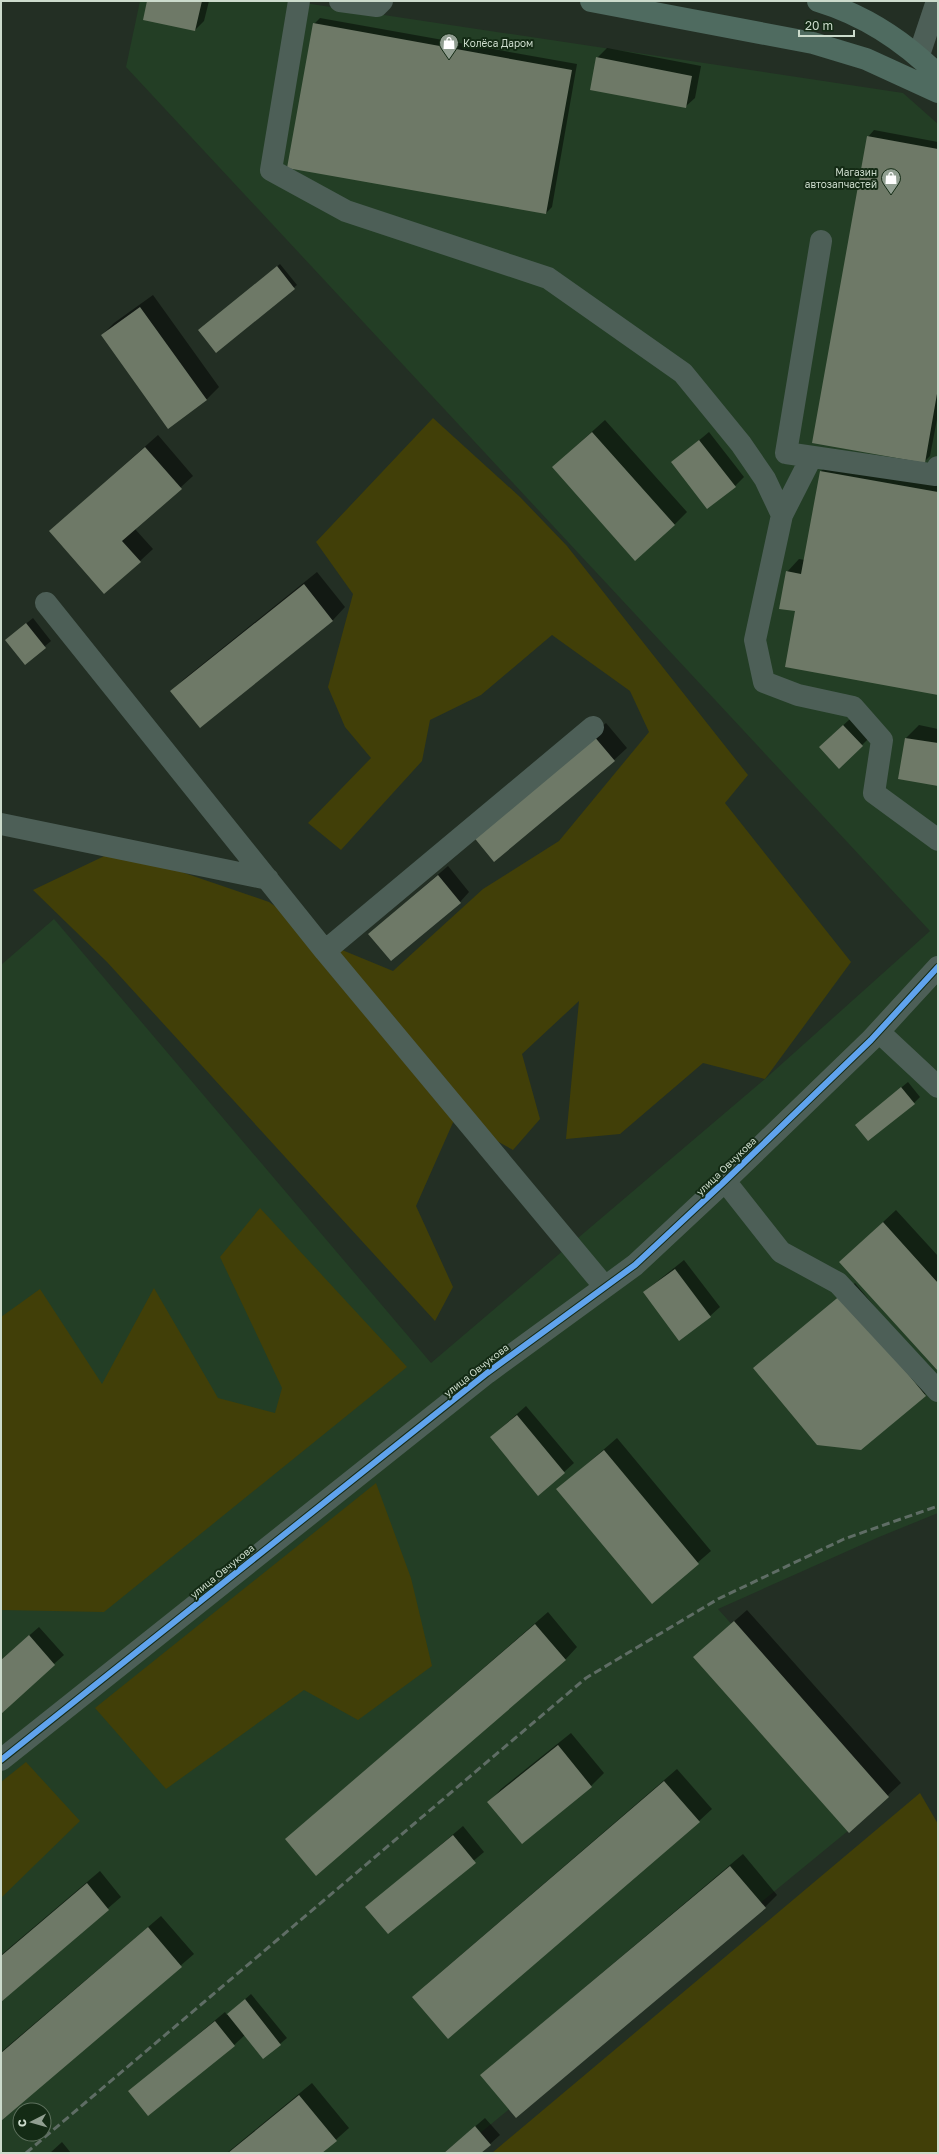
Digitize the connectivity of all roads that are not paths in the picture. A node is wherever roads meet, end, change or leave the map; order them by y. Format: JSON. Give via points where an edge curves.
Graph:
{"nodes":[{"id":1,"x":299,"y":1,"type":"edge"},
{"id":2,"x":340,"y":1,"type":"edge"},
{"id":3,"x":382,"y":1,"type":"edge"},
{"id":4,"x":591,"y":1,"type":"edge"},
{"id":5,"x":818,"y":1,"type":"edge"},
{"id":6,"x":937,"y":1,"type":"edge"},
{"id":7,"x":643,"y":6,"type":"edge"},
{"id":8,"x":919,"y":56,"type":"junction"},
{"id":9,"x":938,"y":75,"type":"edge"},
{"id":10,"x":938,"y":92,"type":"edge"},
{"id":11,"x":821,"y":241,"type":"dead end"},
{"id":12,"x":811,"y":458,"type":"junction"},
{"id":13,"x":938,"y":467,"type":"edge"},
{"id":14,"x":782,"y":515,"type":"junction"},
{"id":15,"x":46,"y":603,"type":"dead end"},
{"id":16,"x":593,"y":726,"type":"dead end"},
{"id":17,"x":1,"y":824,"type":"edge"},
{"id":18,"x":938,"y":840,"type":"edge"},
{"id":19,"x":268,"y":879,"type":"junction"},
{"id":20,"x":325,"y":951,"type":"junction"},
{"id":21,"x":938,"y":967,"type":"edge"},
{"id":22,"x":879,"y":1032,"type":"junction"},
{"id":23,"x":938,"y":1087,"type":"edge"},
{"id":24,"x":725,"y":1181,"type":"junction"},
{"id":25,"x":605,"y":1286,"type":"junction"},
{"id":26,"x":938,"y":1391,"type":"edge"},
{"id":27,"x":1,"y":1760,"type":"edge"}],
"edges":[{"from":1,"to":14,"type":"street","via":[[271,170],[346,211],[548,278],[683,373],[741,444],[765,478]]},
{"from":2,"to":3,"type":"street","via":[[377,6]]},
{"from":4,"to":7,"type":"highway"},
{"from":5,"to":8,"type":"highway","via":[[867,20]]},
{"from":6,"to":8,"type":"street"},
{"from":7,"to":10,"type":"highway","via":[[813,43],[866,59]]},
{"from":8,"to":9,"type":"highway"},
{"from":11,"to":12,"type":"street","via":[[786,453]]},
{"from":12,"to":13,"type":"street","via":[[936,475]]},
{"from":12,"to":14,"type":"street"},
{"from":14,"to":18,"type":"street","via":[[755,640],[764,682],[798,695],[853,708],[882,740],[874,793]]},
{"from":15,"to":19,"type":"street"},
{"from":16,"to":20,"type":"street"},
{"from":17,"to":19,"type":"street"},
{"from":19,"to":20,"type":"street"},
{"from":20,"to":25,"type":"street"},
{"from":21,"to":22,"type":"street","name":"улица Овчукова"},
{"from":22,"to":23,"type":"street"},
{"from":22,"to":24,"type":"street","name":"улица Овчукова"},
{"from":24,"to":25,"type":"street","name":"улица Овчукова","via":[[635,1265]]},
{"from":24,"to":26,"type":"street","via":[[781,1252],[838,1283]]},
{"from":25,"to":27,"type":"street","name":"улица Овчукова","via":[[487,1372]]}]}
